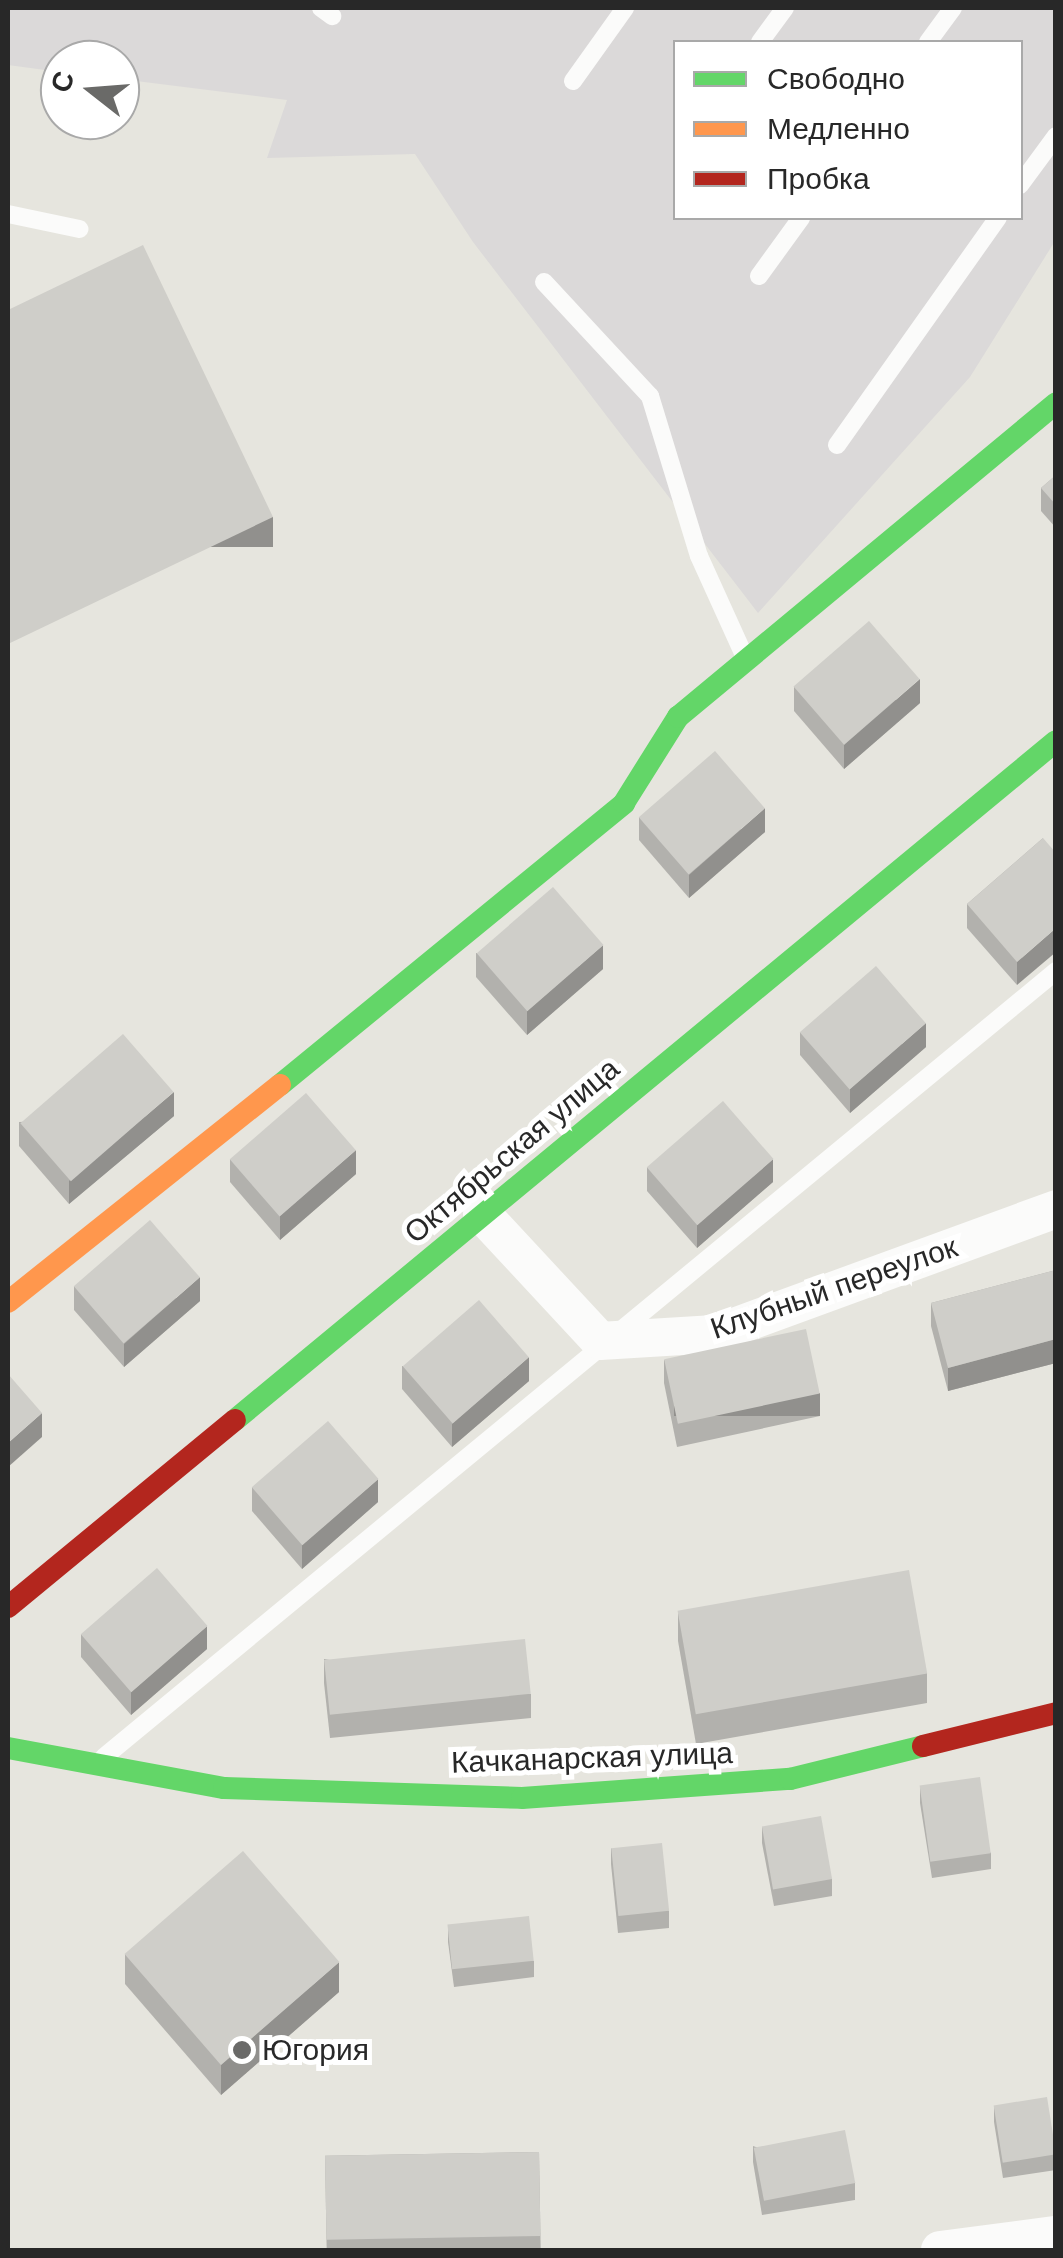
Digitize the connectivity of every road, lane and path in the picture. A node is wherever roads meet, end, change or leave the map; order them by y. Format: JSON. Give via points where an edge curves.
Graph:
{"nodes":[{"id":1,"x":625,"y":8,"type":"edge"},
{"id":2,"x":786,"y":8,"type":"edge"},
{"id":3,"x":953,"y":8,"type":"edge"},
{"id":4,"x":762,"y":40,"type":"edge"},
{"id":5,"x":929,"y":40,"type":"edge"},
{"id":6,"x":573,"y":81,"type":"dead end"},
{"id":7,"x":1056,"y":136,"type":"edge"},
{"id":8,"x":1023,"y":181,"type":"edge"},
{"id":9,"x":8,"y":214,"type":"edge"},
{"id":10,"x":800,"y":220,"type":"edge"},
{"id":11,"x":997,"y":220,"type":"edge"},
{"id":12,"x":80,"y":230,"type":"dead end"},
{"id":13,"x":759,"y":276,"type":"dead end"},
{"id":14,"x":544,"y":282,"type":"dead end"},
{"id":15,"x":1056,"y":403,"type":"edge"},
{"id":16,"x":836,"y":445,"type":"dead end"},
{"id":17,"x":746,"y":660,"type":"junction"},
{"id":18,"x":1056,"y":741,"type":"edge"},
{"id":19,"x":1056,"y":971,"type":"edge"},
{"id":20,"x":1056,"y":1209,"type":"edge"},
{"id":21,"x":482,"y":1214,"type":"junction"},
{"id":22,"x":8,"y":1302,"type":"edge"},
{"id":23,"x":600,"y":1341,"type":"junction"},
{"id":24,"x":8,"y":1607,"type":"edge"},
{"id":25,"x":1056,"y":1714,"type":"edge"},
{"id":26,"x":8,"y":1748,"type":"edge"},
{"id":27,"x":96,"y":1764,"type":"junction"},
{"id":28,"x":1056,"y":2235,"type":"edge"},
{"id":29,"x":940,"y":2250,"type":"edge"}],
"edges":[{"from":1,"to":6,"type":"lane"},
{"from":2,"to":4,"type":"lane"},
{"from":3,"to":5,"type":"lane"},
{"from":7,"to":8,"type":"lane"},
{"from":9,"to":12,"type":"lane"},
{"from":10,"to":13,"type":"lane"},
{"from":11,"to":16,"type":"lane"},
{"from":14,"to":17,"type":"lane","via":[[650,396],[699,556]]},
{"from":15,"to":17,"type":"street"},
{"from":17,"to":22,"type":"street","via":[[678,717],[624,803]]},
{"from":18,"to":21,"type":"street","name":"Октябрьская улица"},
{"from":19,"to":23,"type":"lane"},
{"from":20,"to":23,"type":"street","name":"Клубный переулок","via":[[715,1334]]},
{"from":21,"to":23,"type":"street"},
{"from":21,"to":24,"type":"street","name":"Октябрьская улица"},
{"from":23,"to":27,"type":"lane"},
{"from":25,"to":27,"type":"street","name":"Качканарская улица","via":[[790,1779],[522,1798],[224,1788]]},
{"from":26,"to":27,"type":"street","name":"Качканарская улица"},
{"from":28,"to":29,"type":"street"}]}
